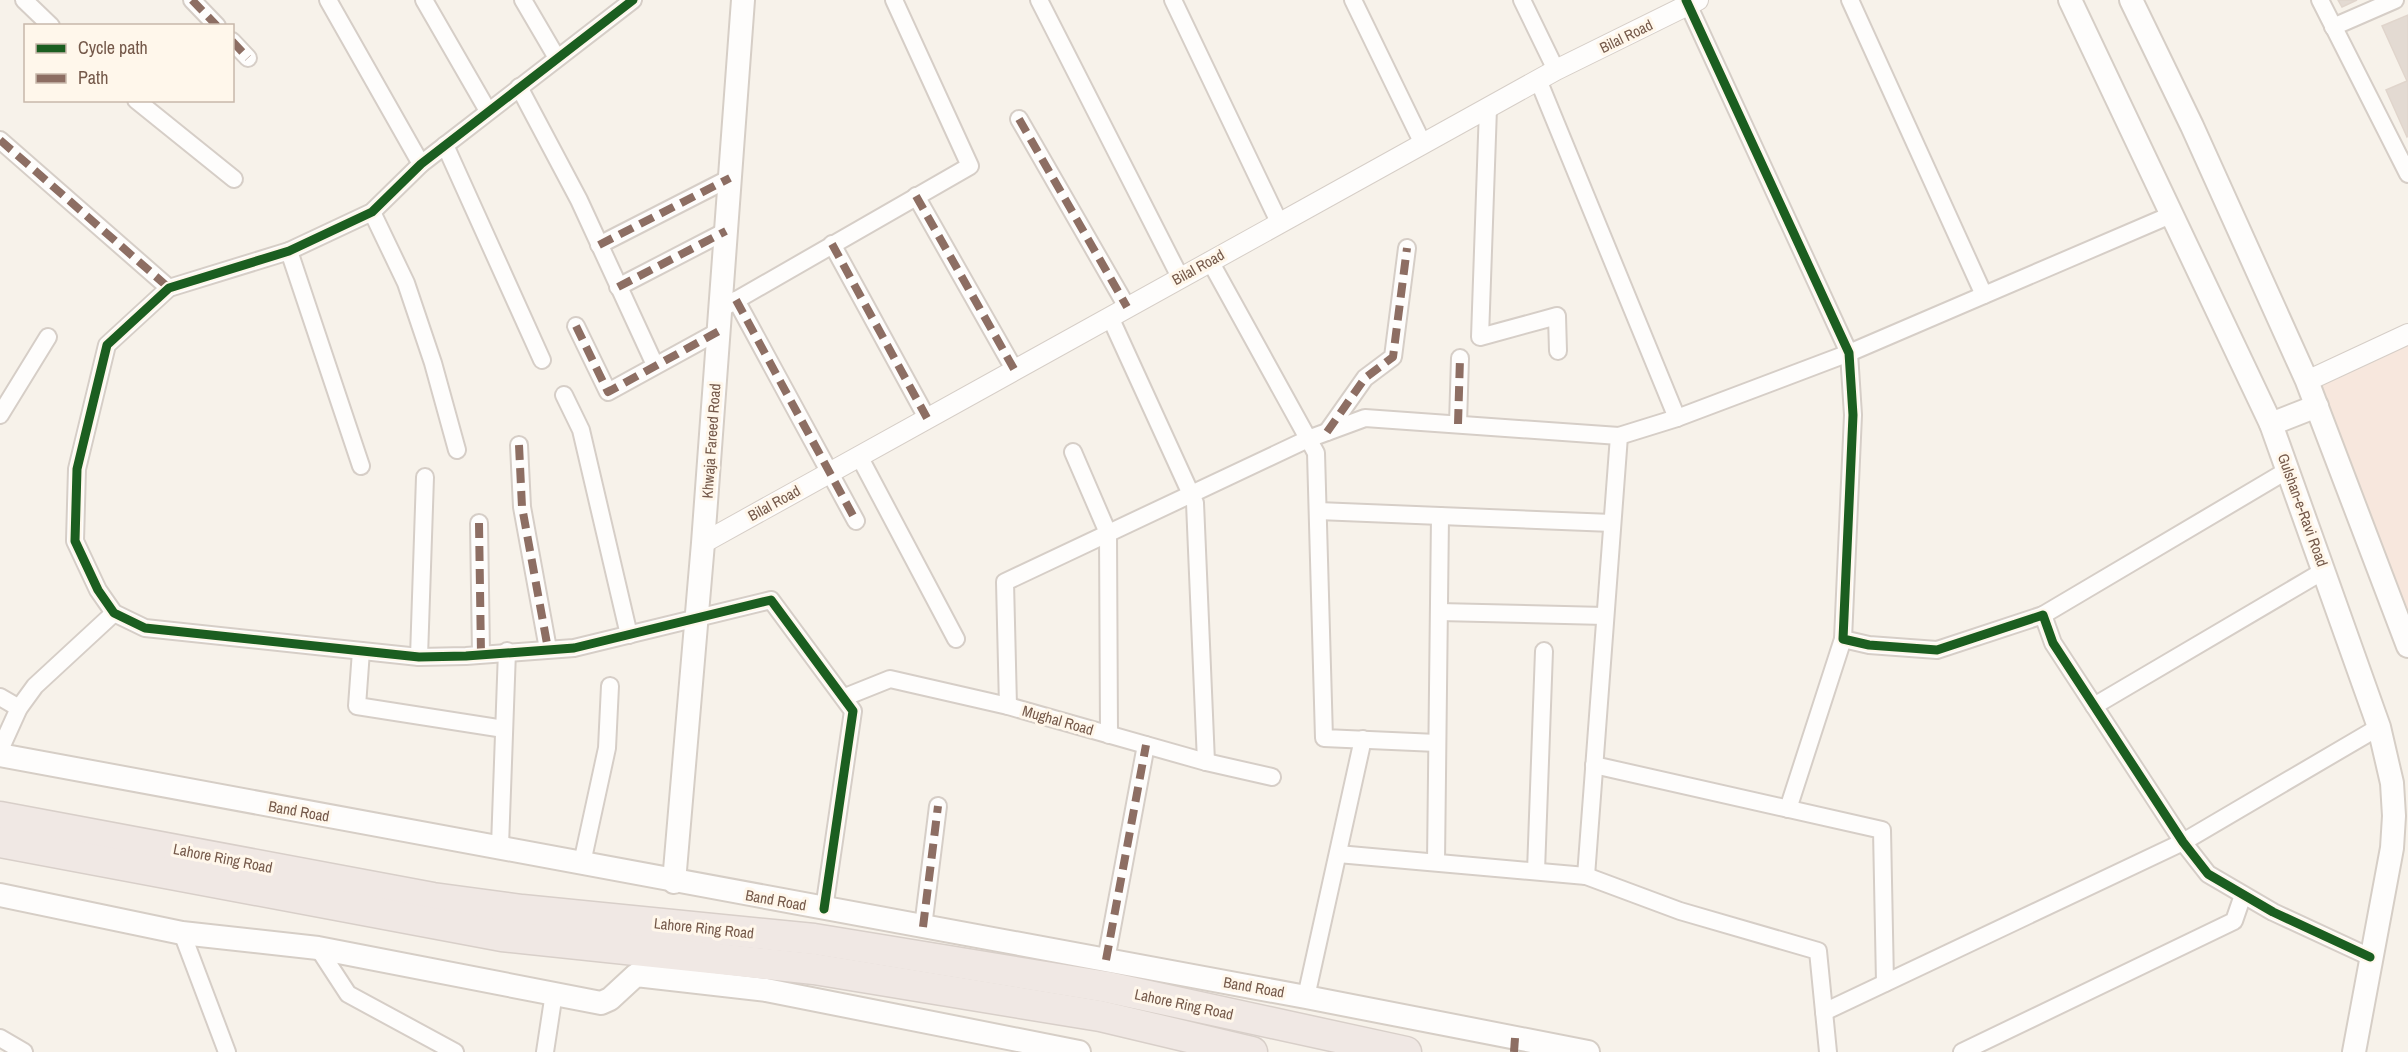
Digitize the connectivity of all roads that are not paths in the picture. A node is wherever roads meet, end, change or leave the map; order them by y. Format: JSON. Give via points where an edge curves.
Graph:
{"nodes":[{"id":1,"x":24,"y":0,"type":"edge"},
{"id":2,"x":192,"y":0,"type":"edge"},
{"id":3,"x":328,"y":0,"type":"edge"},
{"id":4,"x":424,"y":0,"type":"edge"},
{"id":5,"x":523,"y":0,"type":"edge"},
{"id":6,"x":633,"y":0,"type":"edge"},
{"id":7,"x":743,"y":0,"type":"edge"},
{"id":8,"x":894,"y":0,"type":"edge"},
{"id":9,"x":1039,"y":0,"type":"edge"},
{"id":10,"x":1173,"y":0,"type":"edge"},
{"id":11,"x":1353,"y":0,"type":"edge"},
{"id":12,"x":1522,"y":0,"type":"edge"},
{"id":13,"x":1850,"y":0,"type":"edge"},
{"id":14,"x":2070,"y":0,"type":"edge"},
{"id":15,"x":2131,"y":0,"type":"edge"},
{"id":16,"x":2320,"y":0,"type":"edge"},
{"id":17,"x":2395,"y":0,"type":"edge"},
{"id":18,"x":1691,"y":2,"type":"edge"},
{"id":19,"x":49,"y":24,"type":"edge"},
{"id":20,"x":215,"y":24,"type":"edge"},
{"id":21,"x":2333,"y":27,"type":"junction"},
{"id":22,"x":234,"y":43,"type":"edge"},
{"id":23,"x":248,"y":58,"type":"dead end"},
{"id":24,"x":557,"y":58,"type":"junction"},
{"id":25,"x":1556,"y":70,"type":"junction"},
{"id":26,"x":1539,"y":82,"type":"junction"},
{"id":27,"x":519,"y":87,"type":"junction"},
{"id":28,"x":138,"y":102,"type":"edge"},
{"id":29,"x":1488,"y":108,"type":"junction"},
{"id":30,"x":488,"y":111,"type":"junction"},
{"id":31,"x":1019,"y":119,"type":"dead end"},
{"id":32,"x":0,"y":140,"type":"edge"},
{"id":33,"x":1423,"y":144,"type":"junction"},
{"id":34,"x":445,"y":145,"type":"junction"},
{"id":35,"x":421,"y":164,"type":"junction"},
{"id":36,"x":2407,"y":171,"type":"edge"},
{"id":37,"x":730,"y":178,"type":"junction"},
{"id":38,"x":234,"y":179,"type":"dead end"},
{"id":39,"x":916,"y":196,"type":"junction"},
{"id":40,"x":372,"y":212,"type":"junction"},
{"id":41,"x":2173,"y":214,"type":"junction"},
{"id":42,"x":1279,"y":222,"type":"junction"},
{"id":43,"x":726,"y":231,"type":"junction"},
{"id":44,"x":832,"y":244,"type":"junction"},
{"id":45,"x":599,"y":245,"type":"junction"},
{"id":46,"x":1407,"y":248,"type":"dead end"},
{"id":47,"x":289,"y":251,"type":"junction"},
{"id":48,"x":1210,"y":261,"type":"junction"},
{"id":49,"x":1180,"y":277,"type":"junction"},
{"id":50,"x":618,"y":287,"type":"junction"},
{"id":51,"x":169,"y":288,"type":"junction"},
{"id":52,"x":1984,"y":295,"type":"junction"},
{"id":53,"x":1118,"y":312,"type":"junction"},
{"id":54,"x":725,"y":313,"type":"junction"},
{"id":55,"x":576,"y":326,"type":"dead end"},
{"id":56,"x":2408,"y":334,"type":"edge"},
{"id":57,"x":48,"y":337,"type":"dead end"},
{"id":58,"x":1558,"y":351,"type":"dead end"},
{"id":59,"x":1849,"y":353,"type":"junction"},
{"id":60,"x":1460,"y":358,"type":"dead end"},
{"id":61,"x":542,"y":360,"type":"dead end"},
{"id":62,"x":655,"y":365,"type":"junction"},
{"id":63,"x":1014,"y":369,"type":"junction"},
{"id":64,"x":2307,"y":381,"type":"junction"},
{"id":65,"x":564,"y":395,"type":"dead end"},
{"id":66,"x":2317,"y":406,"type":"junction"},
{"id":67,"x":0,"y":415,"type":"edge"},
{"id":68,"x":927,"y":418,"type":"junction"},
{"id":69,"x":1677,"y":418,"type":"junction"},
{"id":70,"x":1458,"y":424,"type":"junction"},
{"id":71,"x":2271,"y":424,"type":"junction"},
{"id":72,"x":1327,"y":432,"type":"junction"},
{"id":73,"x":1618,"y":435,"type":"junction"},
{"id":74,"x":1308,"y":439,"type":"junction"},
{"id":75,"x":519,"y":445,"type":"dead end"},
{"id":76,"x":457,"y":450,"type":"dead end"},
{"id":77,"x":1073,"y":452,"type":"dead end"},
{"id":78,"x":859,"y":456,"type":"junction"},
{"id":79,"x":361,"y":466,"type":"dead end"},
{"id":80,"x":2288,"y":470,"type":"junction"},
{"id":81,"x":829,"y":472,"type":"junction"},
{"id":82,"x":425,"y":477,"type":"dead end"},
{"id":83,"x":1190,"y":493,"type":"junction"},
{"id":84,"x":1318,"y":511,"type":"junction"},
{"id":85,"x":1440,"y":516,"type":"junction"},
{"id":86,"x":856,"y":520,"type":"dead end"},
{"id":87,"x":479,"y":523,"type":"dead end"},
{"id":88,"x":1612,"y":523,"type":"junction"},
{"id":89,"x":1108,"y":533,"type":"junction"},
{"id":90,"x":703,"y":543,"type":"junction"},
{"id":91,"x":2325,"y":570,"type":"junction"},
{"id":92,"x":114,"y":612,"type":"junction"},
{"id":93,"x":1439,"y":612,"type":"junction"},
{"id":94,"x":2043,"y":615,"type":"junction"},
{"id":95,"x":1605,"y":616,"type":"junction"},
{"id":96,"x":696,"y":618,"type":"junction"},
{"id":97,"x":629,"y":635,"type":"junction"},
{"id":98,"x":956,"y":639,"type":"dead end"},
{"id":99,"x":1843,"y":639,"type":"junction"},
{"id":100,"x":2408,"y":646,"type":"edge"},
{"id":101,"x":548,"y":650,"type":"junction"},
{"id":102,"x":361,"y":651,"type":"junction"},
{"id":103,"x":507,"y":651,"type":"junction"},
{"id":104,"x":1544,"y":651,"type":"dead end"},
{"id":105,"x":481,"y":654,"type":"junction"},
{"id":106,"x":419,"y":657,"type":"junction"},
{"id":107,"x":610,"y":686,"type":"dead end"},
{"id":108,"x":0,"y":697,"type":"edge"},
{"id":109,"x":845,"y":697,"type":"junction"},
{"id":110,"x":1008,"y":706,"type":"junction"},
{"id":111,"x":2094,"y":706,"type":"junction"},
{"id":112,"x":19,"y":708,"type":"junction"},
{"id":113,"x":2379,"y":727,"type":"junction"},
{"id":114,"x":504,"y":729,"type":"junction"},
{"id":115,"x":1109,"y":735,"type":"junction"},
{"id":116,"x":1363,"y":739,"type":"junction"},
{"id":117,"x":1437,"y":743,"type":"junction"},
{"id":118,"x":1146,"y":745,"type":"junction"},
{"id":119,"x":0,"y":750,"type":"edge"},
{"id":120,"x":0,"y":756,"type":"edge"},
{"id":121,"x":1206,"y":762,"type":"junction"},
{"id":122,"x":1594,"y":765,"type":"junction"},
{"id":123,"x":1272,"y":777,"type":"dead end"},
{"id":124,"x":938,"y":806,"type":"dead end"},
{"id":125,"x":1788,"y":809,"type":"junction"},
{"id":126,"x":0,"y":817,"type":"edge"},
{"id":127,"x":0,"y":842,"type":"edge"},
{"id":128,"x":2183,"y":842,"type":"junction"},
{"id":129,"x":500,"y":846,"type":"junction"},
{"id":130,"x":1338,"y":854,"type":"junction"},
{"id":131,"x":1436,"y":862,"type":"junction"},
{"id":132,"x":582,"y":863,"type":"junction"},
{"id":133,"x":1536,"y":871,"type":"junction"},
{"id":134,"x":1586,"y":876,"type":"junction"},
{"id":135,"x":674,"y":882,"type":"junction"},
{"id":136,"x":0,"y":895,"type":"edge"},
{"id":137,"x":2243,"y":895,"type":"junction"},
{"id":138,"x":824,"y":909,"type":"junction"},
{"id":139,"x":923,"y":927,"type":"junction"},
{"id":140,"x":182,"y":933,"type":"junction"},
{"id":141,"x":318,"y":948,"type":"junction"},
{"id":142,"x":2370,"y":957,"type":"junction"},
{"id":143,"x":1106,"y":960,"type":"junction"},
{"id":144,"x":1885,"y":983,"type":"junction"},
{"id":145,"x":554,"y":993,"type":"junction"},
{"id":146,"x":1306,"y":997,"type":"junction"},
{"id":147,"x":1824,"y":1012,"type":"junction"},
{"id":148,"x":0,"y":1038,"type":"edge"},
{"id":149,"x":24,"y":1052,"type":"edge"},
{"id":150,"x":227,"y":1052,"type":"edge"},
{"id":151,"x":454,"y":1052,"type":"edge"},
{"id":152,"x":545,"y":1052,"type":"edge"},
{"id":153,"x":1079,"y":1052,"type":"edge"},
{"id":154,"x":1252,"y":1052,"type":"edge"},
{"id":155,"x":1406,"y":1052,"type":"edge"},
{"id":156,"x":1588,"y":1052,"type":"edge"},
{"id":157,"x":1828,"y":1052,"type":"edge"},
{"id":158,"x":1962,"y":1052,"type":"edge"},
{"id":159,"x":2354,"y":1052,"type":"edge"}],
"edges":[{"from":1,"to":19,"type":"street"},
{"from":2,"to":20,"type":"street"},
{"from":3,"to":35,"type":"street"},
{"from":4,"to":30,"type":"street"},
{"from":5,"to":24,"type":"street"},
{"from":6,"to":24,"type":"street"},
{"from":7,"to":37,"type":"main road","name":"Khwaja Fareed Road"},
{"from":8,"to":39,"type":"street","via":[[970,166]]},
{"from":9,"to":49,"type":"street"},
{"from":10,"to":42,"type":"street"},
{"from":11,"to":33,"type":"street"},
{"from":12,"to":25,"type":"street"},
{"from":13,"to":52,"type":"street"},
{"from":14,"to":41,"type":"main road","name":"Gulshan-e-Ravi Road"},
{"from":15,"to":64,"type":"main road"},
{"from":16,"to":21,"type":"street"},
{"from":17,"to":21,"type":"street"},
{"from":18,"to":25,"type":"street","name":"Bilal Road"},
{"from":18,"to":59,"type":"street"},
{"from":21,"to":36,"type":"street"},
{"from":22,"to":23,"type":"street"},
{"from":24,"to":27,"type":"street"},
{"from":25,"to":26,"type":"street","name":"Bilal Road"},
{"from":26,"to":29,"type":"street","name":"Bilal Road"},
{"from":26,"to":69,"type":"street"},
{"from":27,"to":30,"type":"street"},
{"from":27,"to":45,"type":"street"},
{"from":28,"to":38,"type":"street"},
{"from":29,"to":33,"type":"street","name":"Bilal Road"},
{"from":29,"to":58,"type":"street","via":[[1480,337],[1557,316]]},
{"from":30,"to":34,"type":"street"},
{"from":31,"to":53,"type":"street"},
{"from":32,"to":51,"type":"street"},
{"from":33,"to":42,"type":"street","name":"Bilal Road"},
{"from":34,"to":35,"type":"street"},
{"from":34,"to":61,"type":"street"},
{"from":35,"to":40,"type":"street"},
{"from":37,"to":43,"type":"main road","name":"Khwaja Fareed Road"},
{"from":37,"to":45,"type":"street"},
{"from":39,"to":44,"type":"street"},
{"from":39,"to":63,"type":"street"},
{"from":40,"to":47,"type":"street"},
{"from":40,"to":76,"type":"street","via":[[406,283]]},
{"from":41,"to":52,"type":"street"},
{"from":41,"to":71,"type":"main road","name":"Gulshan-e-Ravi Road"},
{"from":42,"to":48,"type":"street","name":"Bilal Road"},
{"from":43,"to":50,"type":"street"},
{"from":43,"to":54,"type":"main road","name":"Khwaja Fareed Road"},
{"from":44,"to":54,"type":"street"},
{"from":44,"to":68,"type":"street"},
{"from":45,"to":50,"type":"street"},
{"from":46,"to":72,"type":"street","via":[[1392,357],[1365,378]]},
{"from":47,"to":51,"type":"street"},
{"from":47,"to":79,"type":"street"},
{"from":48,"to":49,"type":"street","name":"Bilal Road"},
{"from":48,"to":74,"type":"street"},
{"from":49,"to":53,"type":"street","name":"Bilal Road"},
{"from":50,"to":62,"type":"street"},
{"from":51,"to":92,"type":"street","via":[[107,345],[77,469],[75,541],[98,590]]},
{"from":52,"to":59,"type":"street"},
{"from":53,"to":63,"type":"street","name":"Bilal Road"},
{"from":53,"to":83,"type":"street"},
{"from":54,"to":62,"type":"street"},
{"from":54,"to":81,"type":"street"},
{"from":54,"to":90,"type":"main road","name":"Khwaja Fareed Road"},
{"from":55,"to":62,"type":"street","via":[[608,392]]},
{"from":56,"to":64,"type":"street"},
{"from":57,"to":67,"type":"street"},
{"from":59,"to":69,"type":"street"},
{"from":59,"to":99,"type":"street","via":[[1853,416]]},
{"from":60,"to":70,"type":"street"},
{"from":63,"to":68,"type":"street","name":"Bilal Road"},
{"from":64,"to":66,"type":"main road"},
{"from":65,"to":97,"type":"street","via":[[581,430]]},
{"from":66,"to":71,"type":"main road"},
{"from":66,"to":100,"type":"main road"},
{"from":68,"to":78,"type":"street","name":"Bilal Road"},
{"from":69,"to":73,"type":"street"},
{"from":70,"to":72,"type":"street","via":[[1365,418]]},
{"from":70,"to":73,"type":"street"},
{"from":71,"to":80,"type":"main road","name":"Gulshan-e-Ravi Road"},
{"from":72,"to":74,"type":"street"},
{"from":73,"to":88,"type":"street"},
{"from":74,"to":83,"type":"street"},
{"from":74,"to":84,"type":"street","via":[[1316,453]]},
{"from":75,"to":101,"type":"street","via":[[522,507]]},
{"from":77,"to":89,"type":"street"},
{"from":78,"to":81,"type":"street","name":"Bilal Road"},
{"from":78,"to":98,"type":"street"},
{"from":80,"to":91,"type":"main road","name":"Gulshan-e-Ravi Road"},
{"from":80,"to":94,"type":"street"},
{"from":81,"to":86,"type":"street"},
{"from":81,"to":90,"type":"street","name":"Bilal Road"},
{"from":82,"to":106,"type":"street"},
{"from":83,"to":89,"type":"street"},
{"from":83,"to":121,"type":"street","via":[[1195,503]]},
{"from":84,"to":85,"type":"street"},
{"from":84,"to":116,"type":"street","via":[[1324,738]]},
{"from":85,"to":88,"type":"street"},
{"from":85,"to":93,"type":"street"},
{"from":87,"to":105,"type":"street"},
{"from":88,"to":95,"type":"street"},
{"from":89,"to":110,"type":"street","via":[[1005,582]]},
{"from":89,"to":115,"type":"street"},
{"from":90,"to":96,"type":"main road","name":"Khwaja Fareed Road"},
{"from":91,"to":111,"type":"street"},
{"from":91,"to":113,"type":"main road","name":"Gulshan-e-Ravi Road"},
{"from":92,"to":102,"type":"street","via":[[145,628]]},
{"from":92,"to":112,"type":"street","via":[[35,686]]},
{"from":93,"to":95,"type":"street"},
{"from":93,"to":117,"type":"street"},
{"from":94,"to":99,"type":"street","via":[[1937,650]]},
{"from":94,"to":111,"type":"street","via":[[2053,643]]},
{"from":95,"to":122,"type":"street"},
{"from":96,"to":97,"type":"street"},
{"from":96,"to":109,"type":"street","via":[[771,600]]},
{"from":96,"to":135,"type":"main road","name":"Khwaja Fareed Road"},
{"from":97,"to":101,"type":"street"},
{"from":99,"to":125,"type":"street"},
{"from":101,"to":103,"type":"street"},
{"from":102,"to":106,"type":"street"},
{"from":102,"to":114,"type":"street","via":[[357,706]]},
{"from":103,"to":105,"type":"street"},
{"from":103,"to":114,"type":"street"},
{"from":104,"to":133,"type":"street"},
{"from":105,"to":106,"type":"street"},
{"from":107,"to":132,"type":"street","via":[[607,748]]},
{"from":108,"to":112,"type":"street"},
{"from":109,"to":110,"type":"street","name":"Mughal Road","via":[[890,679]]},
{"from":109,"to":138,"type":"street","via":[[853,711]]},
{"from":110,"to":115,"type":"street","name":"Mughal Road"},
{"from":111,"to":128,"type":"street"},
{"from":112,"to":119,"type":"street"},
{"from":113,"to":128,"type":"street"},
{"from":113,"to":142,"type":"main road","name":"Gulshan-e-Ravi Road","via":[[2394,816],[2392,848]]},
{"from":114,"to":129,"type":"street"},
{"from":115,"to":118,"type":"street","name":"Mughal Road"},
{"from":116,"to":117,"type":"street"},
{"from":116,"to":130,"type":"street"},
{"from":117,"to":131,"type":"street"},
{"from":118,"to":121,"type":"street","name":"Mughal Road"},
{"from":118,"to":143,"type":"street"},
{"from":120,"to":129,"type":"main road","name":"Band Road"},
{"from":121,"to":123,"type":"street","name":"Mughal Road"},
{"from":122,"to":125,"type":"street"},
{"from":122,"to":134,"type":"street"},
{"from":124,"to":139,"type":"street"},
{"from":125,"to":144,"type":"street","via":[[1882,830]]},
{"from":126,"to":155,"type":"highway","name":"Lahore Ring Road","via":[[433,898],[814,939],[1107,987]]},
{"from":127,"to":154,"type":"highway","name":"Lahore Ring Road","via":[[502,936],[814,969],[1100,1016]]},
{"from":128,"to":137,"type":"street","via":[[2208,874]]},
{"from":128,"to":144,"type":"street"},
{"from":129,"to":132,"type":"main road","name":"Band Road"},
{"from":130,"to":131,"type":"street"},
{"from":130,"to":146,"type":"street"},
{"from":131,"to":133,"type":"street"},
{"from":132,"to":135,"type":"main road","name":"Band Road"},
{"from":133,"to":134,"type":"street"},
{"from":134,"to":147,"type":"street","via":[[1680,911],[1818,951]]},
{"from":135,"to":138,"type":"main road","name":"Band Road"},
{"from":136,"to":140,"type":"main road"},
{"from":137,"to":142,"type":"street"},
{"from":137,"to":158,"type":"street","via":[[2234,921]]},
{"from":138,"to":139,"type":"main road","name":"Band Road"},
{"from":139,"to":143,"type":"main road","name":"Band Road"},
{"from":140,"to":141,"type":"main road"},
{"from":140,"to":150,"type":"street"},
{"from":141,"to":145,"type":"main road"},
{"from":141,"to":151,"type":"street","via":[[348,994]]},
{"from":142,"to":159,"type":"main road","name":"Gulshan-e-Ravi Road"},
{"from":143,"to":146,"type":"main road","name":"Band Road"},
{"from":144,"to":147,"type":"street"},
{"from":145,"to":152,"type":"street"},
{"from":145,"to":153,"type":"main road","via":[[602,1003],[636,975],[766,990]]},
{"from":146,"to":156,"type":"main road","name":"Band Road"},
{"from":147,"to":157,"type":"street"},
{"from":148,"to":149,"type":"street"}]}
